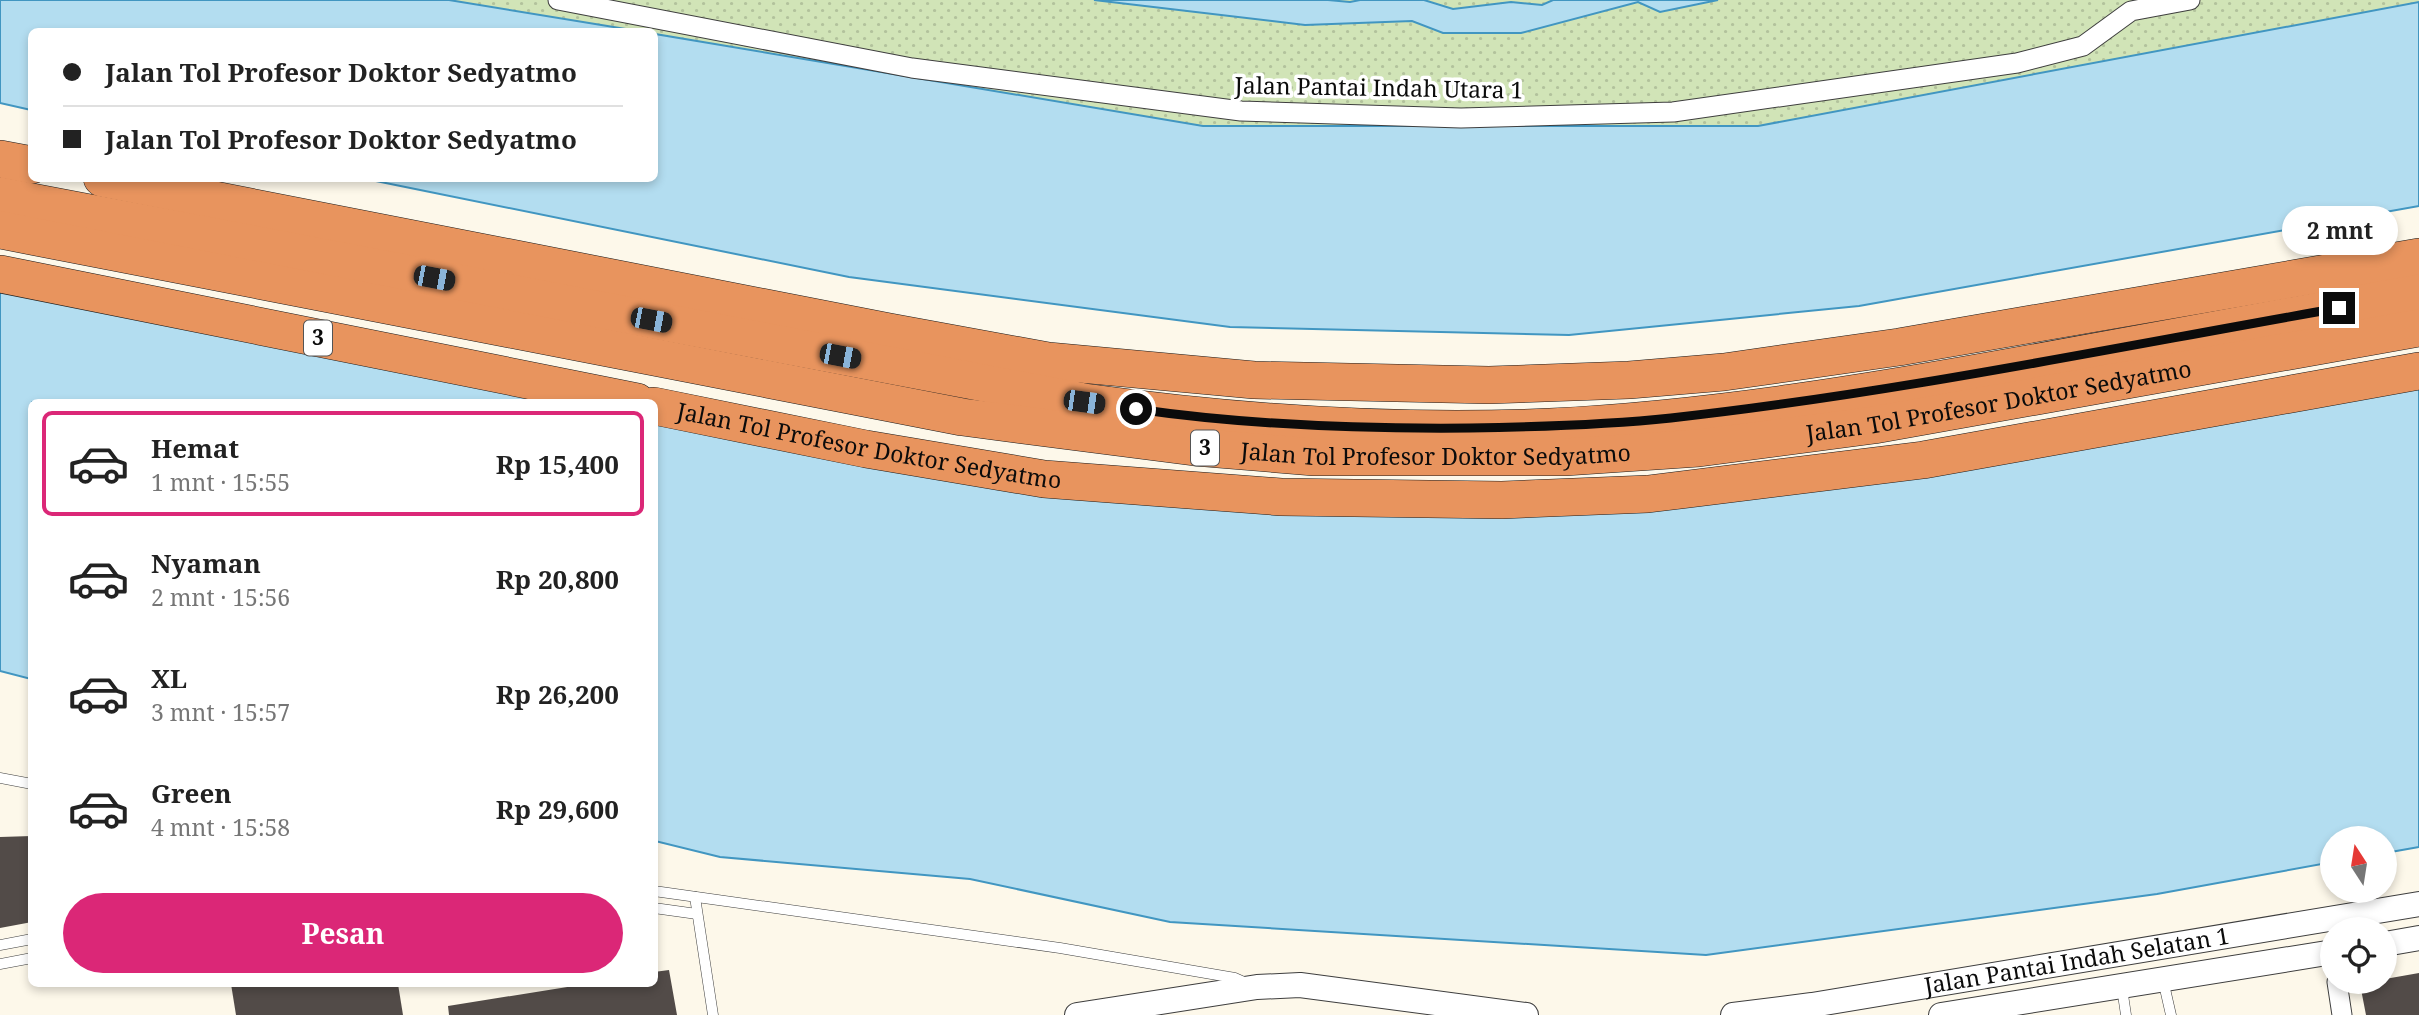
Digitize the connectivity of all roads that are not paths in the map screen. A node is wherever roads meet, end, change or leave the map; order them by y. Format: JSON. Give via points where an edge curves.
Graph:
{"nodes":[{"id":1,"x":558,"y":0,"type":"edge"},
{"id":2,"x":2190,"y":0,"type":"edge"},
{"id":3,"x":2130,"y":6,"type":"edge"},
{"id":4,"x":0,"y":159,"type":"edge"},
{"id":5,"x":28,"y":164,"type":"edge"},
{"id":6,"x":122,"y":182,"type":"edge"},
{"id":7,"x":0,"y":196,"type":"edge"},
{"id":8,"x":0,"y":230,"type":"edge"},
{"id":9,"x":2419,"y":257,"type":"edge"},
{"id":10,"x":0,"y":274,"type":"edge"},
{"id":11,"x":2419,"y":293,"type":"edge"},
{"id":12,"x":2419,"y":328,"type":"edge"},
{"id":13,"x":2419,"y":371,"type":"edge"},
{"id":14,"x":622,"y":399,"type":"edge"},
{"id":15,"x":658,"y":407,"type":"edge"},
{"id":16,"x":0,"y":778,"type":"edge"},
{"id":17,"x":28,"y":783,"type":"edge"},
{"id":18,"x":658,"y":892,"type":"edge"},
{"id":19,"x":695,"y":897,"type":"junction"},
{"id":20,"x":2419,"y":904,"type":"edge"},
{"id":21,"x":658,"y":909,"type":"edge"},
{"id":22,"x":697,"y":914,"type":"junction"},
{"id":23,"x":2346,"y":917,"type":"edge"},
{"id":24,"x":2320,"y":921,"type":"edge"},
{"id":25,"x":2419,"y":938,"type":"edge"},
{"id":26,"x":28,"y":940,"type":"edge"},
{"id":27,"x":2397,"y":942,"type":"edge"},
{"id":28,"x":0,"y":945,"type":"edge"},
{"id":29,"x":2320,"y":954,"type":"edge"},
{"id":30,"x":28,"y":959,"type":"edge"},
{"id":31,"x":0,"y":964,"type":"edge"},
{"id":32,"x":2163,"y":979,"type":"junction"},
{"id":33,"x":2121,"y":986,"type":"junction"},
{"id":34,"x":1248,"y":989,"type":"junction"},
{"id":35,"x":2339,"y":994,"type":"edge"},
{"id":36,"x":713,"y":1015,"type":"edge"},
{"id":37,"x":1077,"y":1015,"type":"edge"},
{"id":38,"x":1526,"y":1015,"type":"edge"},
{"id":39,"x":1733,"y":1015,"type":"edge"},
{"id":40,"x":1941,"y":1015,"type":"edge"},
{"id":41,"x":2126,"y":1015,"type":"edge"},
{"id":42,"x":2171,"y":1015,"type":"edge"},
{"id":43,"x":2342,"y":1015,"type":"edge"}],
"edges":[{"from":1,"to":3,"type":"street","name":"Jalan Pantai Indah Utara 1","via":[[926,70],[1241,111],[1461,118],[1673,112],[2017,63],[2083,46]]},
{"from":2,"to":3,"type":"street","name":"Jalan Pantai Indah Utara 1"},
{"from":4,"to":5,"type":"highway"},
{"from":6,"to":9,"type":"highway","via":[[1048,360],[1254,380],[1489,386],[1724,372],[1899,347]]},
{"from":7,"to":11,"type":"highway","name":"Jalan Tol Profesor Doktor Sedyatmo","number":"3","via":[[1084,402],[1296,425],[1549,427],[1670,418],[1888,389]]},
{"from":8,"to":12,"type":"highway","name":"Jalan Tol Profesor Doktor Sedyatmo","number":"3","via":[[962,417],[1194,447],[1314,457],[1565,457],[1699,448],[1874,425]]},
{"from":10,"to":14,"type":"highway","number":"3"},
{"from":13,"to":15,"type":"highway","name":"Jalan Tol Profesor Doktor Sedyatmo","number":"3","via":[[1909,461],[1648,494],[1502,500],[1281,497],[1044,479]]},
{"from":16,"to":17,"type":"lane"},
{"from":18,"to":19,"type":"lane"},
{"from":19,"to":22,"type":"lane"},
{"from":19,"to":34,"type":"lane","via":[[1060,948],[1235,978]]},
{"from":20,"to":23,"type":"street","name":"Jalan Pantai Indah Selatan 1"},
{"from":21,"to":22,"type":"lane"},
{"from":22,"to":36,"type":"lane"},
{"from":24,"to":39,"type":"street","name":"Jalan Pantai Indah Selatan 1"},
{"from":25,"to":27,"type":"street"},
{"from":26,"to":28,"type":"lane"},
{"from":29,"to":32,"type":"street","name":"Jalan Pantai Indah Selatan 1"},
{"from":30,"to":31,"type":"lane"},
{"from":32,"to":33,"type":"street","name":"Jalan Pantai Indah Selatan 1"},
{"from":32,"to":42,"type":"lane"},
{"from":33,"to":40,"type":"street","name":"Jalan Pantai Indah Selatan 1"},
{"from":33,"to":41,"type":"lane"},
{"from":34,"to":37,"type":"street"},
{"from":34,"to":38,"type":"street","via":[[1300,985]]},
{"from":35,"to":43,"type":"street"}]}
